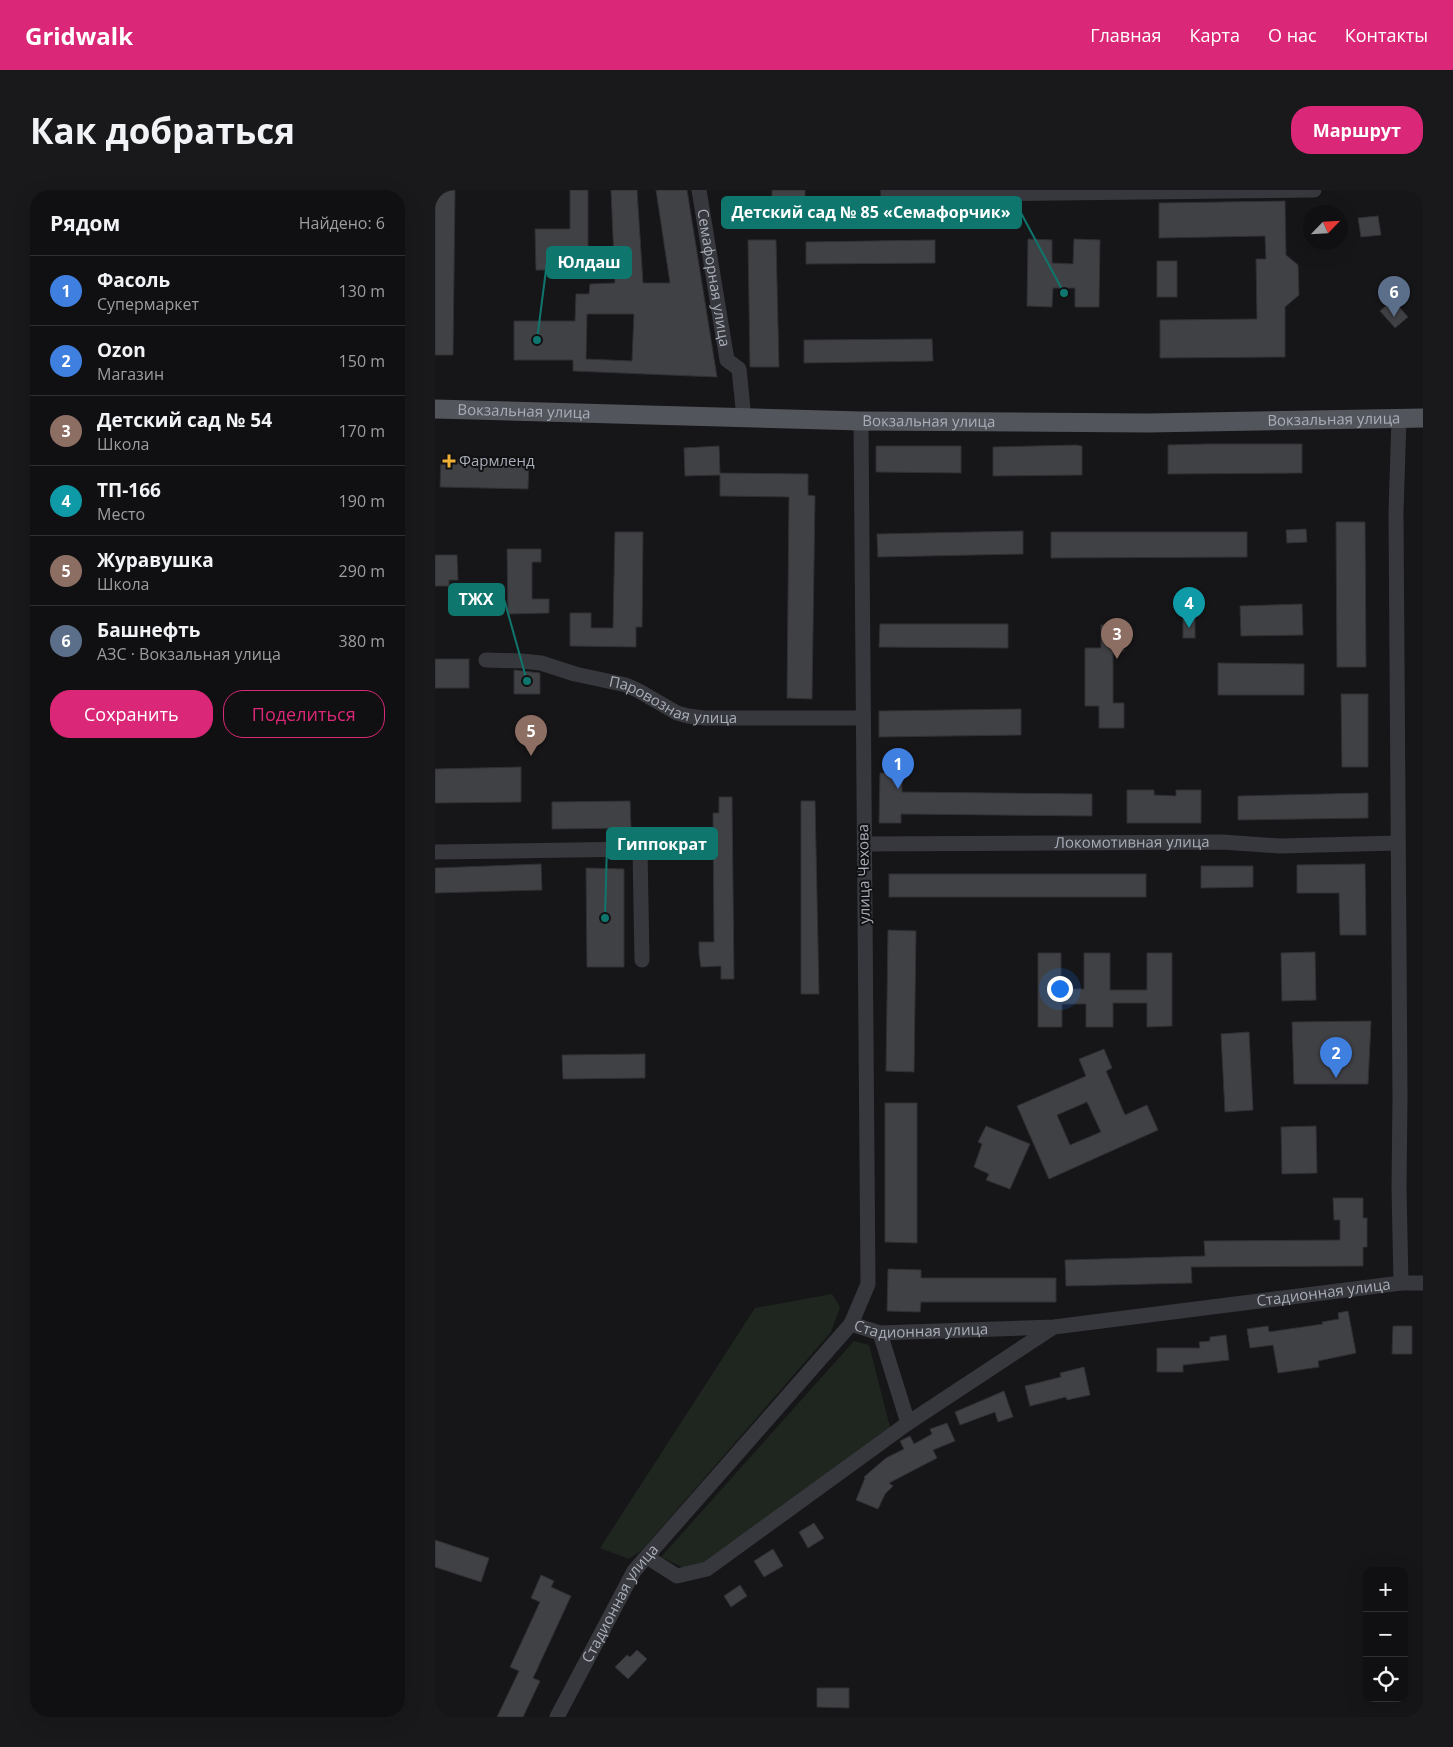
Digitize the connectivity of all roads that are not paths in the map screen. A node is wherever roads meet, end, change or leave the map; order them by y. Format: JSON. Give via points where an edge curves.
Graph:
{"nodes":[{"id":1,"x":699,"y":190,"type":"edge"},
{"id":2,"x":888,"y":190,"type":"edge"},
{"id":3,"x":1314,"y":190,"type":"edge"},
{"id":4,"x":435,"y":409,"type":"edge"},
{"id":5,"x":744,"y":418,"type":"junction"},
{"id":6,"x":1423,"y":418,"type":"edge"},
{"id":7,"x":1399,"y":419,"type":"junction"},
{"id":8,"x":861,"y":422,"type":"junction"},
{"id":9,"x":486,"y":660,"type":"dead end"},
{"id":10,"x":863,"y":718,"type":"junction"},
{"id":11,"x":1398,"y":843,"type":"junction"},
{"id":12,"x":864,"y":844,"type":"junction"},
{"id":13,"x":435,"y":852,"type":"edge"},
{"id":14,"x":642,"y":960,"type":"dead end"},
{"id":15,"x":1401,"y":1282,"type":"junction"},
{"id":16,"x":1423,"y":1283,"type":"edge"},
{"id":17,"x":851,"y":1324,"type":"junction"},
{"id":18,"x":1054,"y":1327,"type":"junction"},
{"id":19,"x":880,"y":1333,"type":"junction"},
{"id":20,"x":908,"y":1423,"type":"junction"},
{"id":21,"x":647,"y":1557,"type":"junction"},
{"id":22,"x":557,"y":1717,"type":"edge"}],
"edges":[{"from":1,"to":5,"type":"street","name":"Семафорная улица","via":[[727,360],[739,369]]},
{"from":2,"to":3,"type":"street","via":[[888,195]]},
{"from":4,"to":5,"type":"main road","name":"Вокзальная улица"},
{"from":5,"to":8,"type":"main road","name":"Вокзальная улица"},
{"from":6,"to":7,"type":"main road","name":"Вокзальная улица"},
{"from":7,"to":8,"type":"main road","name":"Вокзальная улица","via":[[1148,423]]},
{"from":7,"to":11,"type":"street","via":[[1396,512]]},
{"from":8,"to":10,"type":"street","name":"улица Чехова"},
{"from":9,"to":10,"type":"street","name":"Паровозная улица","via":[[533,662],[626,686],[688,716]]},
{"from":10,"to":12,"type":"street","name":"улица Чехова"},
{"from":11,"to":12,"type":"street","name":"Локомотивная улица","via":[[1280,846],[1222,842]]},
{"from":11,"to":15,"type":"street"},
{"from":12,"to":17,"type":"street","name":"улица Чехова","via":[[868,1284]]},
{"from":13,"to":14,"type":"street","via":[[640,849]]},
{"from":15,"to":16,"type":"street","name":"Стадионная улица"},
{"from":15,"to":18,"type":"street","name":"Стадионная улица"},
{"from":17,"to":19,"type":"street","name":"Стадионная улица"},
{"from":17,"to":21,"type":"street","name":"Стадионная улица"},
{"from":18,"to":19,"type":"street","name":"Стадионная улица"},
{"from":18,"to":20,"type":"street"},
{"from":19,"to":20,"type":"street"},
{"from":20,"to":21,"type":"street","via":[[707,1569],[677,1576]]},
{"from":21,"to":22,"type":"street","name":"Стадионная улица","via":[[634,1571]]}]}
